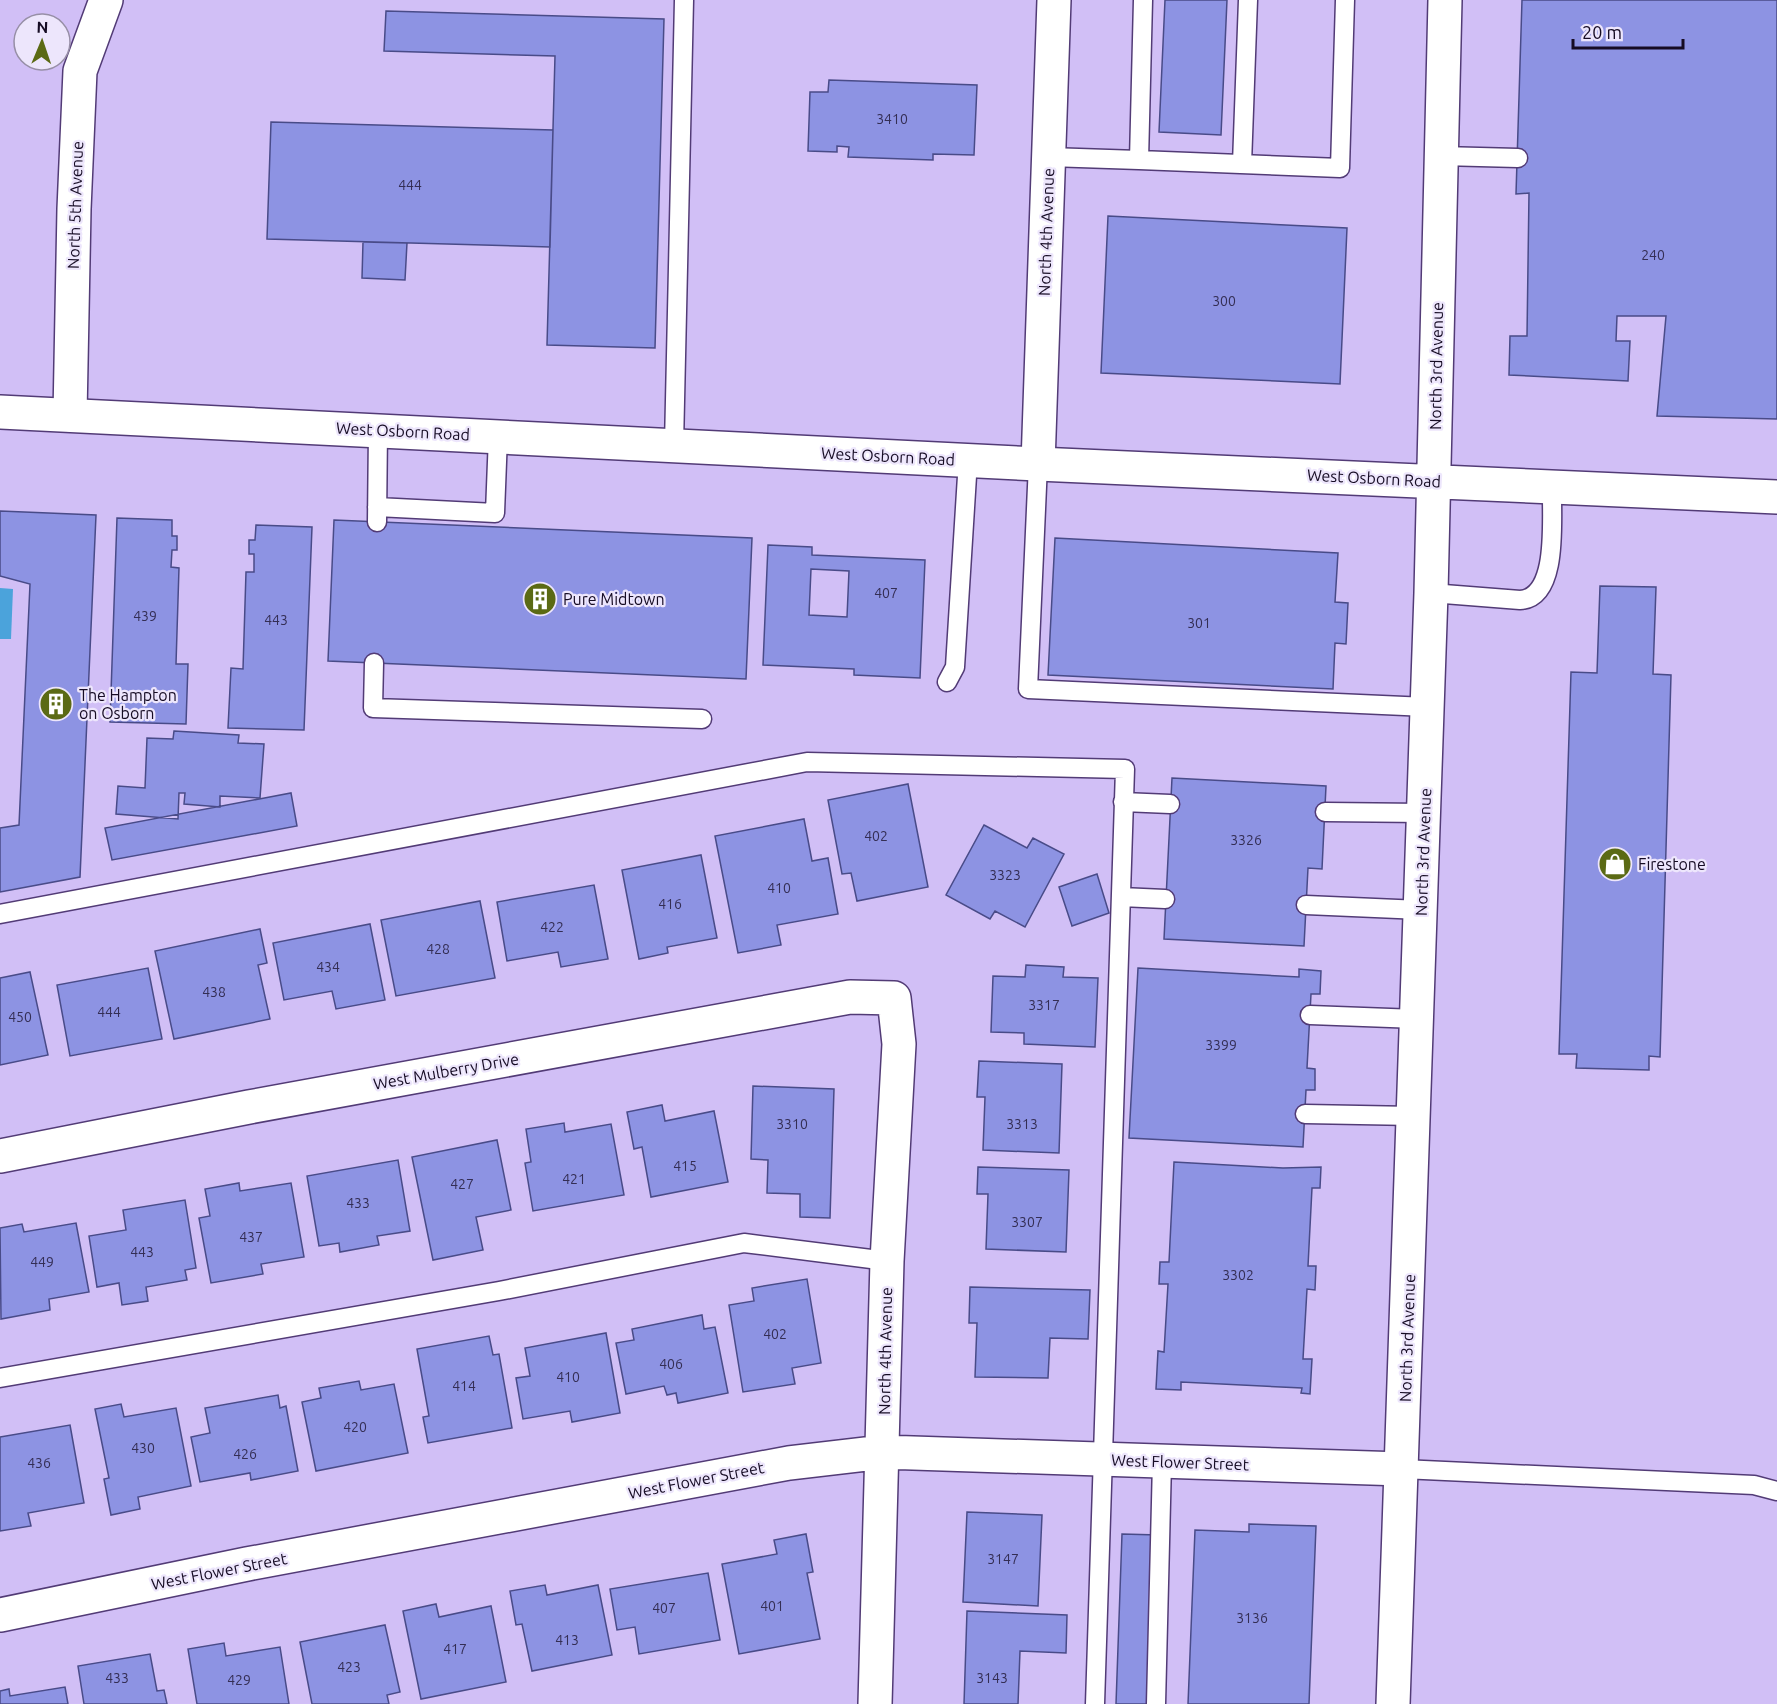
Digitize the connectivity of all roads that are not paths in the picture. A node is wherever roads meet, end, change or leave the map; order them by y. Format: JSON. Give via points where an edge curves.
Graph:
{"nodes":[{"id":1,"x":106,"y":0,"type":"edge"},
{"id":2,"x":684,"y":0,"type":"edge"},
{"id":3,"x":1054,"y":0,"type":"edge"},
{"id":4,"x":1143,"y":0,"type":"edge"},
{"id":5,"x":1248,"y":0,"type":"edge"},
{"id":6,"x":1345,"y":0,"type":"edge"},
{"id":7,"x":1444,"y":0,"type":"edge"},
{"id":8,"x":1441,"y":156,"type":"junction"},
{"id":9,"x":1049,"y":157,"type":"junction"},
{"id":10,"x":1518,"y":158,"type":"dead end"},
{"id":11,"x":1139,"y":160,"type":"junction"},
{"id":12,"x":1242,"y":164,"type":"junction"},
{"id":13,"x":0,"y":412,"type":"edge"},
{"id":14,"x":70,"y":415,"type":"junction"},
{"id":15,"x":378,"y":430,"type":"junction"},
{"id":16,"x":498,"y":436,"type":"junction"},
{"id":17,"x":674,"y":445,"type":"junction"},
{"id":18,"x":968,"y":460,"type":"junction"},
{"id":19,"x":1038,"y":464,"type":"junction"},
{"id":20,"x":1433,"y":481,"type":"junction"},
{"id":21,"x":1552,"y":486,"type":"junction"},
{"id":22,"x":1777,"y":497,"type":"edge"},
{"id":23,"x":1431,"y":593,"type":"junction"},
{"id":24,"x":374,"y":663,"type":"dead end"},
{"id":25,"x":947,"y":682,"type":"dead end"},
{"id":26,"x":1427,"y":707,"type":"junction"},
{"id":27,"x":702,"y":719,"type":"dead end"},
{"id":28,"x":1124,"y":802,"type":"junction"},
{"id":29,"x":1170,"y":804,"type":"dead end"},
{"id":30,"x":1325,"y":812,"type":"dead end"},
{"id":31,"x":1424,"y":813,"type":"junction"},
{"id":32,"x":1121,"y":897,"type":"junction"},
{"id":33,"x":1166,"y":899,"type":"dead end"},
{"id":34,"x":1306,"y":906,"type":"dead end"},
{"id":35,"x":1421,"y":910,"type":"junction"},
{"id":36,"x":0,"y":914,"type":"edge"},
{"id":37,"x":894,"y":998,"type":"joint"},
{"id":38,"x":1310,"y":1015,"type":"dead end"},
{"id":39,"x":1417,"y":1019,"type":"junction"},
{"id":40,"x":1305,"y":1114,"type":"dead end"},
{"id":41,"x":1414,"y":1116,"type":"junction"},
{"id":42,"x":0,"y":1156,"type":"edge"},
{"id":43,"x":887,"y":1261,"type":"junction"},
{"id":44,"x":0,"y":1378,"type":"edge"},
{"id":45,"x":883,"y":1452,"type":"junction"},
{"id":46,"x":1102,"y":1460,"type":"junction"},
{"id":47,"x":1162,"y":1462,"type":"junction"},
{"id":48,"x":1402,"y":1469,"type":"junction"},
{"id":49,"x":1777,"y":1491,"type":"edge"},
{"id":50,"x":0,"y":1615,"type":"edge"},
{"id":51,"x":874,"y":1704,"type":"edge"},
{"id":52,"x":1095,"y":1704,"type":"edge"},
{"id":53,"x":1156,"y":1704,"type":"edge"},
{"id":54,"x":1393,"y":1704,"type":"edge"}],
"edges":[{"from":1,"to":14,"type":"street","name":"North 5th Avenue","via":[[80,71]]},
{"from":2,"to":17,"type":"lane"},
{"from":3,"to":9,"type":"street","name":"North 4th Avenue"},
{"from":4,"to":11,"type":"lane"},
{"from":5,"to":12,"type":"lane"},
{"from":6,"to":12,"type":"lane","via":[[1340,168]]},
{"from":7,"to":8,"type":"street","name":"North 3rd Avenue"},
{"from":8,"to":10,"type":"lane"},
{"from":8,"to":20,"type":"street","name":"North 3rd Avenue"},
{"from":9,"to":11,"type":"lane"},
{"from":9,"to":19,"type":"street","name":"North 4th Avenue"},
{"from":11,"to":12,"type":"lane"},
{"from":13,"to":14,"type":"street","name":"West Osborn Road"},
{"from":14,"to":15,"type":"street","name":"West Osborn Road"},
{"from":15,"to":16,"type":"street","name":"West Osborn Road"},
{"from":15,"to":16,"type":"lane","via":[[377,515],[495,513]]},
{"from":16,"to":17,"type":"street","name":"West Osborn Road"},
{"from":17,"to":18,"type":"street","name":"West Osborn Road"},
{"from":18,"to":19,"type":"street","name":"West Osborn Road"},
{"from":18,"to":25,"type":"lane","via":[[955,667]]},
{"from":19,"to":20,"type":"street","name":"West Osborn Road"},
{"from":19,"to":26,"type":"lane","via":[[1028,689]]},
{"from":20,"to":21,"type":"street","name":"West Osborn Road"},
{"from":20,"to":23,"type":"street","name":"North 3rd Avenue"},
{"from":21,"to":22,"type":"street","name":"West Osborn Road"},
{"from":21,"to":23,"type":"lane","via":[[1550,561],[1544,584],[1534,596],[1520,600]]},
{"from":23,"to":26,"type":"street","name":"North 3rd Avenue"},
{"from":24,"to":27,"type":"lane","via":[[373,708]]},
{"from":26,"to":31,"type":"street","name":"North 3rd Avenue"},
{"from":28,"to":29,"type":"lane"},
{"from":28,"to":32,"type":"lane"},
{"from":28,"to":36,"type":"lane","via":[[1125,769],[807,762]]},
{"from":30,"to":31,"type":"lane"},
{"from":31,"to":35,"type":"street","name":"North 3rd Avenue"},
{"from":32,"to":33,"type":"lane"},
{"from":32,"to":46,"type":"lane","via":[[1126,1022]]},
{"from":34,"to":35,"type":"lane"},
{"from":35,"to":39,"type":"street","name":"North 3rd Avenue"},
{"from":37,"to":42,"type":"street","name":"West Mulberry Drive","via":[[850,997]]},
{"from":37,"to":43,"type":"street","name":"North 4th Avenue","via":[[898,1044]]},
{"from":38,"to":39,"type":"lane"},
{"from":39,"to":41,"type":"street","name":"North 3rd Avenue"},
{"from":40,"to":41,"type":"lane"},
{"from":41,"to":48,"type":"street","name":"North 3rd Avenue"},
{"from":43,"to":44,"type":"lane","via":[[744,1243],[499,1291]]},
{"from":43,"to":45,"type":"street","name":"North 4th Avenue"},
{"from":45,"to":46,"type":"street","name":"West Flower Street"},
{"from":45,"to":50,"type":"street","name":"West Flower Street","via":[[789,1463],[247,1564]]},
{"from":45,"to":51,"type":"street","name":"North 4th Avenue"},
{"from":46,"to":47,"type":"street","name":"West Flower Street"},
{"from":46,"to":52,"type":"lane"},
{"from":47,"to":48,"type":"street","name":"West Flower Street"},
{"from":47,"to":53,"type":"lane"},
{"from":48,"to":49,"type":"lane","via":[[1754,1485]]},
{"from":48,"to":54,"type":"street","name":"North 3rd Avenue"}]}
